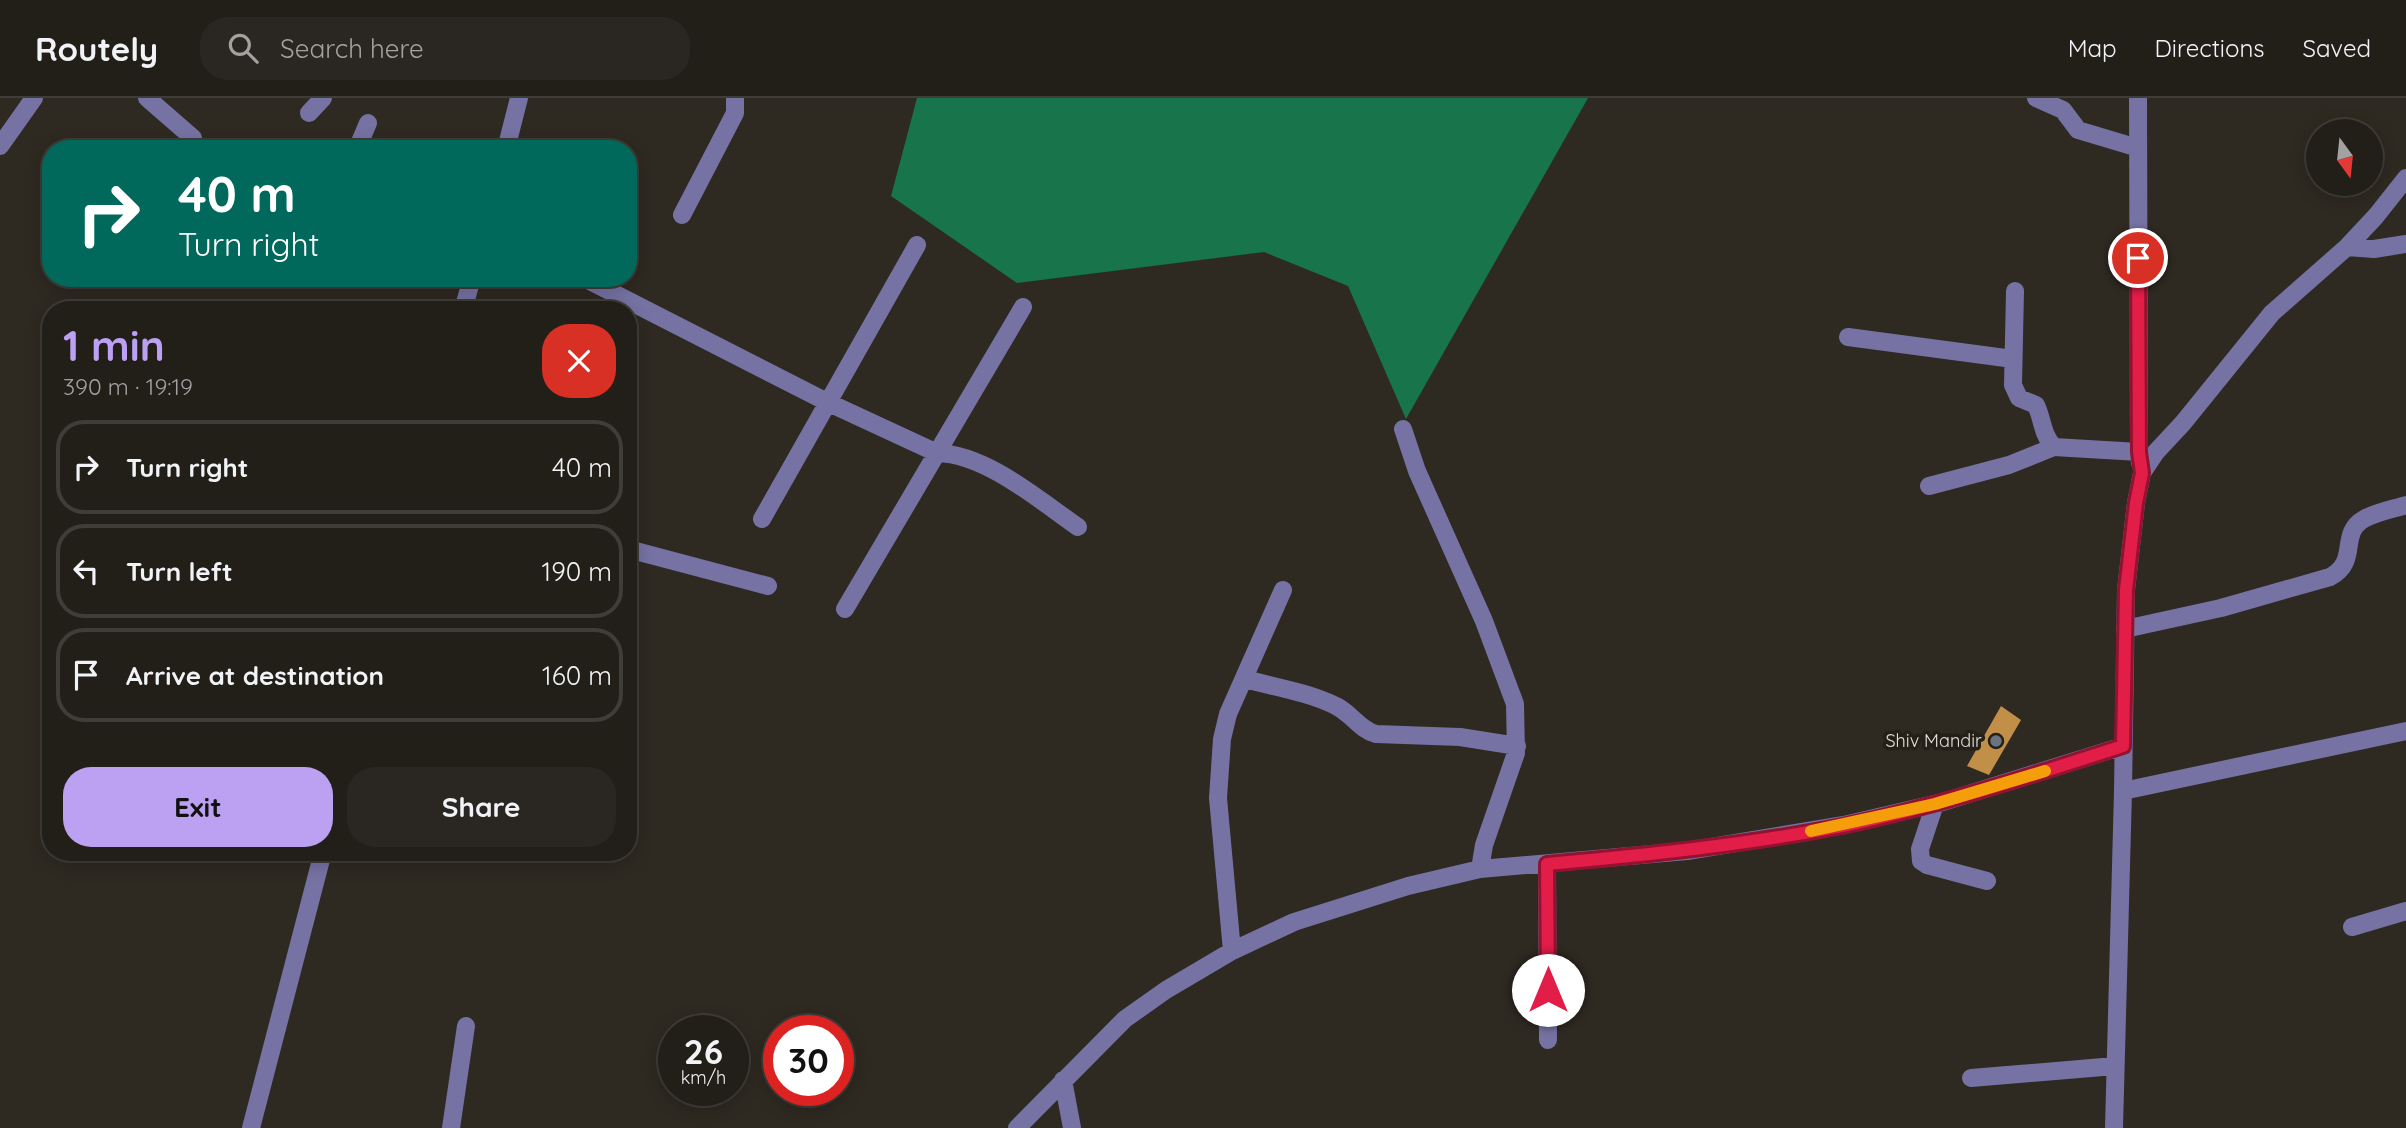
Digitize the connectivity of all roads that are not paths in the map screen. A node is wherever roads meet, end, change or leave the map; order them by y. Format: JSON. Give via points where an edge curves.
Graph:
{"nodes":[{"id":1,"x":146,"y":98,"type":"edge"},
{"id":2,"x":323,"y":98,"type":"edge"},
{"id":3,"x":519,"y":98,"type":"edge"},
{"id":4,"x":735,"y":98,"type":"edge"},
{"id":5,"x":2036,"y":98,"type":"edge"},
{"id":6,"x":2138,"y":98,"type":"edge"},
{"id":7,"x":30,"y":99,"type":"edge"},
{"id":8,"x":309,"y":113,"type":"dead end"},
{"id":9,"x":368,"y":123,"type":"dead end"},
{"id":10,"x":193,"y":138,"type":"dead end"},
{"id":11,"x":361,"y":140,"type":"edge"},
{"id":12,"x":508,"y":140,"type":"edge"},
{"id":13,"x":0,"y":146,"type":"edge"},
{"id":14,"x":2138,"y":148,"type":"junction"},
{"id":15,"x":2406,"y":178,"type":"edge"},
{"id":16,"x":682,"y":215,"type":"dead end"},
{"id":17,"x":2406,"y":244,"type":"edge"},
{"id":18,"x":917,"y":245,"type":"dead end"},
{"id":19,"x":2347,"y":247,"type":"junction"},
{"id":20,"x":602,"y":287,"type":"edge"},
{"id":21,"x":2015,"y":291,"type":"dead end"},
{"id":22,"x":629,"y":301,"type":"edge"},
{"id":23,"x":637,"y":305,"type":"edge"},
{"id":24,"x":1023,"y":307,"type":"dead end"},
{"id":25,"x":1848,"y":337,"type":"dead end"},
{"id":26,"x":2013,"y":359,"type":"junction"},
{"id":27,"x":827,"y":402,"type":"junction"},
{"id":28,"x":1403,"y":429,"type":"dead end"},
{"id":29,"x":2054,"y":447,"type":"junction"},
{"id":30,"x":2139,"y":452,"type":"junction"},
{"id":31,"x":937,"y":453,"type":"junction"},
{"id":32,"x":2142,"y":473,"type":"junction"},
{"id":33,"x":1929,"y":486,"type":"dead end"},
{"id":34,"x":2406,"y":505,"type":"edge"},
{"id":35,"x":762,"y":519,"type":"dead end"},
{"id":36,"x":1078,"y":527,"type":"dead end"},
{"id":37,"x":637,"y":550,"type":"edge"},
{"id":38,"x":768,"y":586,"type":"dead end"},
{"id":39,"x":1283,"y":590,"type":"dead end"},
{"id":40,"x":845,"y":609,"type":"dead end"},
{"id":41,"x":2125,"y":629,"type":"junction"},
{"id":42,"x":1245,"y":679,"type":"junction"},
{"id":43,"x":2406,"y":731,"type":"edge"},
{"id":44,"x":1517,"y":746,"type":"junction"},
{"id":45,"x":2123,"y":746,"type":"junction"},
{"id":46,"x":2123,"y":791,"type":"junction"},
{"id":47,"x":1935,"y":804,"type":"junction"},
{"id":48,"x":321,"y":861,"type":"edge"},
{"id":49,"x":1547,"y":864,"type":"junction"},
{"id":50,"x":1480,"y":869,"type":"junction"},
{"id":51,"x":1987,"y":881,"type":"dead end"},
{"id":52,"x":2406,"y":911,"type":"edge"},
{"id":53,"x":2353,"y":927,"type":"dead end"},
{"id":54,"x":1232,"y":951,"type":"junction"},
{"id":55,"x":466,"y":1026,"type":"dead end"},
{"id":56,"x":1548,"y":1040,"type":"dead end"},
{"id":57,"x":2115,"y":1066,"type":"junction"},
{"id":58,"x":1971,"y":1078,"type":"dead end"},
{"id":59,"x":1063,"y":1080,"type":"junction"},
{"id":60,"x":251,"y":1128,"type":"edge"},
{"id":61,"x":451,"y":1128,"type":"edge"},
{"id":62,"x":1017,"y":1128,"type":"edge"},
{"id":63,"x":1072,"y":1128,"type":"edge"},
{"id":64,"x":2114,"y":1128,"type":"edge"}],
"edges":[{"from":1,"to":10,"type":"street"},
{"from":2,"to":8,"type":"street"},
{"from":3,"to":12,"type":"street"},
{"from":4,"to":16,"type":"street","via":[[735,113]]},
{"from":5,"to":14,"type":"street","via":[[2063,110],[2078,130]]},
{"from":6,"to":14,"type":"street"},
{"from":7,"to":13,"type":"street"},
{"from":9,"to":11,"type":"street"},
{"from":14,"to":30,"type":"street"},
{"from":15,"to":19,"type":"street"},
{"from":17,"to":19,"type":"street"},
{"from":18,"to":27,"type":"street"},
{"from":19,"to":32,"type":"street","via":[[2272,313]]},
{"from":20,"to":22,"type":"street"},
{"from":21,"to":26,"type":"street"},
{"from":23,"to":27,"type":"street"},
{"from":24,"to":31,"type":"street"},
{"from":25,"to":26,"type":"street"},
{"from":26,"to":29,"type":"street","via":[[2015,393],[2036,405],[2044,434]]},
{"from":27,"to":31,"type":"street"},
{"from":27,"to":35,"type":"street"},
{"from":28,"to":44,"type":"street","via":[[1505,675],[1515,704]]},
{"from":29,"to":30,"type":"street"},
{"from":29,"to":33,"type":"street","via":[[2009,465]]},
{"from":30,"to":32,"type":"street"},
{"from":31,"to":36,"type":"street","via":[[950,453],[996,471]]},
{"from":31,"to":40,"type":"street"},
{"from":32,"to":41,"type":"street","via":[[2130,549]]},
{"from":34,"to":41,"type":"street","via":[[2363,519],[2350,536],[2342,571],[2330,577]]},
{"from":37,"to":38,"type":"street"},
{"from":39,"to":42,"type":"street"},
{"from":41,"to":45,"type":"street"},
{"from":42,"to":44,"type":"street","via":[[1326,702],[1376,734],[1461,737]]},
{"from":42,"to":54,"type":"street","via":[[1222,739],[1218,797]]},
{"from":43,"to":46,"type":"street"},
{"from":44,"to":50,"type":"street"},
{"from":45,"to":46,"type":"street"},
{"from":45,"to":47,"type":"street"},
{"from":46,"to":57,"type":"street"},
{"from":47,"to":49,"type":"street","via":[[1804,833],[1686,851]]},
{"from":47,"to":51,"type":"street","via":[[1920,849],[1921,861]]},
{"from":48,"to":60,"type":"street"},
{"from":49,"to":50,"type":"street"},
{"from":49,"to":56,"type":"street"},
{"from":50,"to":54,"type":"street","via":[[1294,922]]},
{"from":52,"to":53,"type":"street"},
{"from":54,"to":59,"type":"street","via":[[1125,1019]]},
{"from":55,"to":61,"type":"street"},
{"from":57,"to":58,"type":"street"},
{"from":57,"to":64,"type":"street"},
{"from":59,"to":62,"type":"street"},
{"from":59,"to":63,"type":"street"}]}
